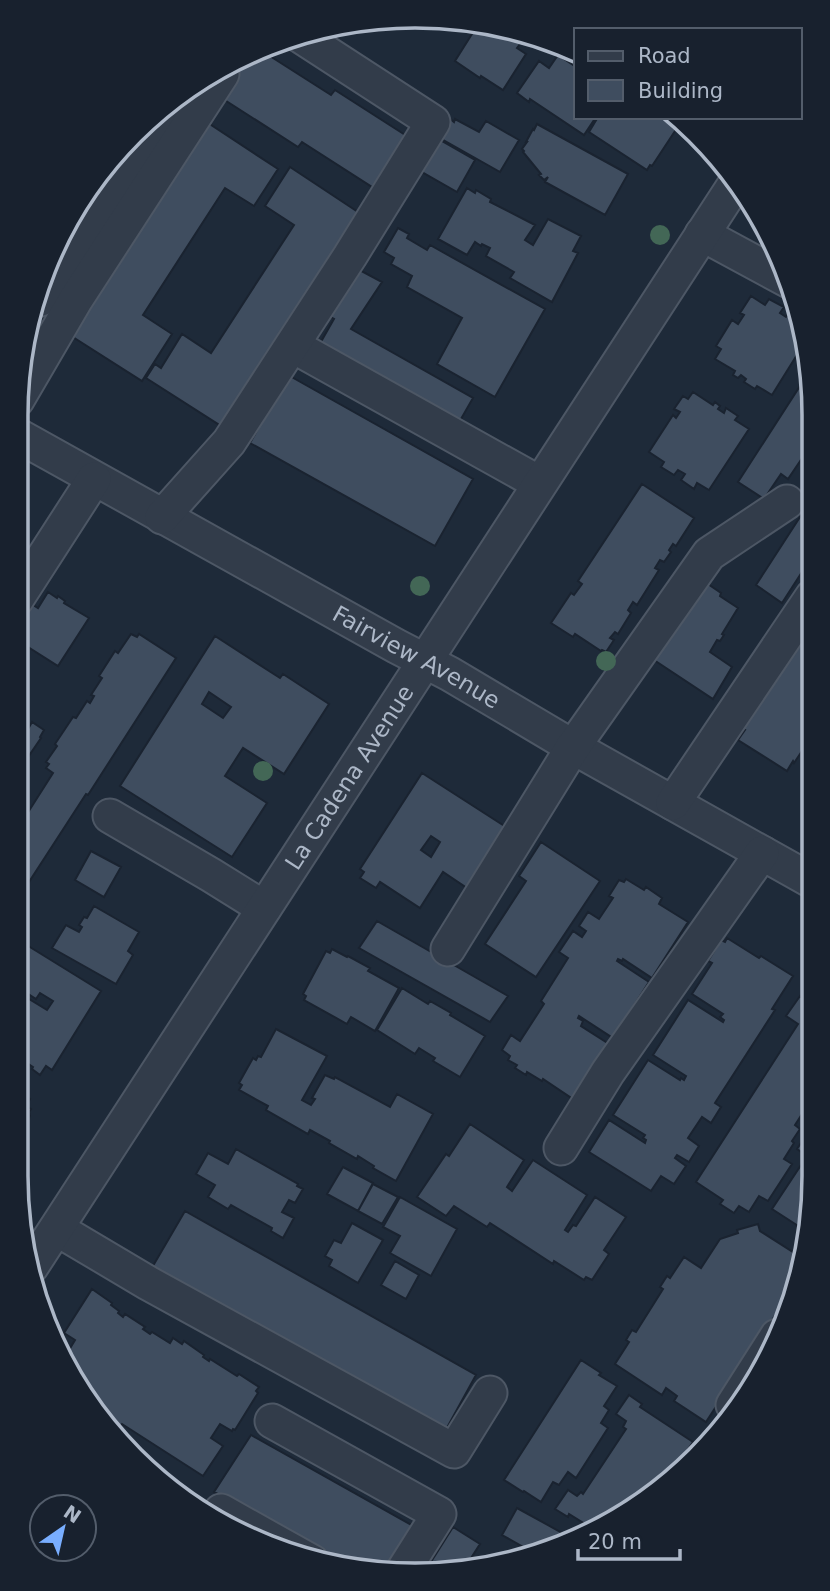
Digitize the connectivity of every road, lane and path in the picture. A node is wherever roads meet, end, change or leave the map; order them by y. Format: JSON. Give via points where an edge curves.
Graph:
{"nodes":[{"id":1,"x":311,"y":42,"type":"edge"},
{"id":2,"x":217,"y":83,"type":"edge"},
{"id":3,"x":152,"y":131,"type":"edge"},
{"id":4,"x":730,"y":191,"type":"edge"},
{"id":5,"x":702,"y":234,"type":"junction"},
{"id":6,"x":775,"y":274,"type":"edge"},
{"id":7,"x":51,"y":284,"type":"edge"},
{"id":8,"x":306,"y":353,"type":"dead end"},
{"id":9,"x":30,"y":378,"type":"edge"},
{"id":10,"x":28,"y":442,"type":"edge"},
{"id":11,"x":94,"y":479,"type":"junction"},
{"id":12,"x":539,"y":483,"type":"junction"},
{"id":13,"x":787,"y":502,"type":"dead end"},
{"id":14,"x":162,"y":517,"type":"junction"},
{"id":15,"x":28,"y":581,"type":"edge"},
{"id":16,"x":802,"y":610,"type":"edge"},
{"id":17,"x":425,"y":660,"type":"junction"},
{"id":18,"x":573,"y":747,"type":"junction"},
{"id":19,"x":673,"y":803,"type":"junction"},
{"id":20,"x":110,"y":816,"type":"dead end"},
{"id":21,"x":762,"y":853,"type":"junction"},
{"id":22,"x":802,"y":875,"type":"edge"},
{"id":23,"x":264,"y":908,"type":"junction"},
{"id":24,"x":448,"y":949,"type":"dead end"},
{"id":25,"x":561,"y":1148,"type":"dead end"},
{"id":26,"x":39,"y":1247,"type":"edge"},
{"id":27,"x":490,"y":1393,"type":"dead end"},
{"id":28,"x":272,"y":1421,"type":"dead end"},
{"id":29,"x":408,"y":1563,"type":"edge"}],
"edges":[{"from":1,"to":14,"type":"street","via":[[433,122],[229,442]]},
{"from":2,"to":9,"type":"street"},
{"from":3,"to":7,"type":"street"},
{"from":4,"to":5,"type":"street","name":"La Cadena Avenue"},
{"from":5,"to":6,"type":"street"},
{"from":5,"to":12,"type":"street","name":"La Cadena Avenue"},
{"from":8,"to":12,"type":"street"},
{"from":10,"to":11,"type":"street","name":"Fairview Avenue"},
{"from":11,"to":14,"type":"street","name":"Fairview Avenue"},
{"from":11,"to":15,"type":"street"},
{"from":12,"to":17,"type":"street","name":"La Cadena Avenue"},
{"from":13,"to":18,"type":"street","via":[[709,554]]},
{"from":14,"to":17,"type":"street","name":"Fairview Avenue"},
{"from":16,"to":19,"type":"street"},
{"from":17,"to":18,"type":"street","name":"Fairview Avenue"},
{"from":17,"to":23,"type":"street","name":"La Cadena Avenue"},
{"from":18,"to":19,"type":"street","name":"Fairview Avenue"},
{"from":18,"to":24,"type":"street"},
{"from":19,"to":21,"type":"street","name":"Fairview Avenue"},
{"from":20,"to":23,"type":"street"},
{"from":21,"to":22,"type":"street","name":"Fairview Avenue"},
{"from":21,"to":25,"type":"street","via":[[608,1072]]},
{"from":23,"to":26,"type":"street","name":"La Cadena Avenue"},
{"from":26,"to":27,"type":"street","via":[[148,1283],[454,1451]]},
{"from":28,"to":29,"type":"street","via":[[439,1514]]}]}
